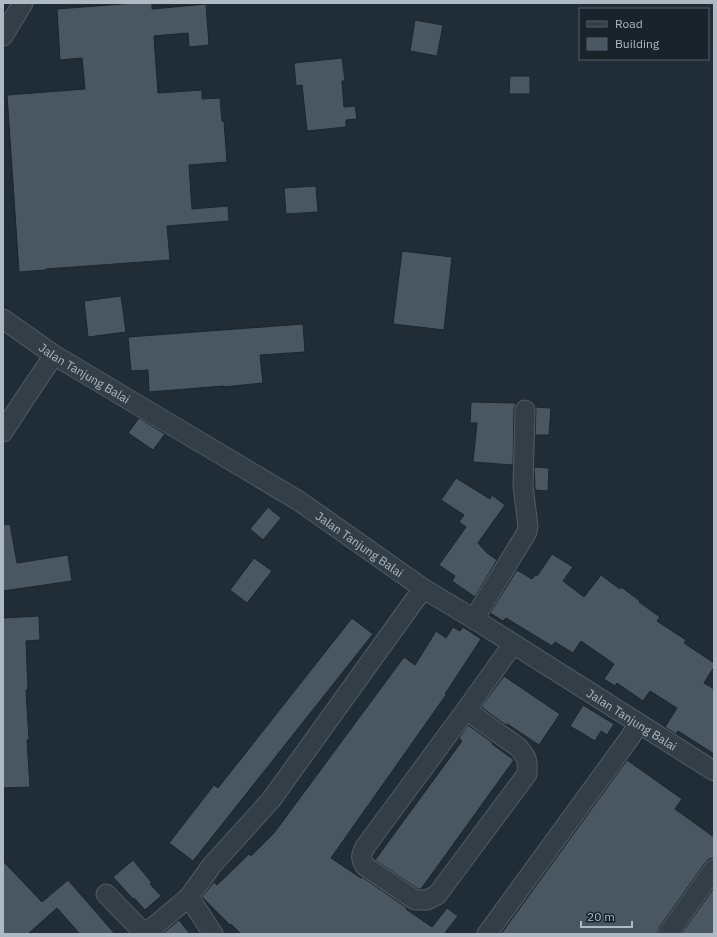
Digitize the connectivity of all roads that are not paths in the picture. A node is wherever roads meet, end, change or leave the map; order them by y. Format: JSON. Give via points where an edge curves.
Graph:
{"nodes":[{"id":1,"x":23,"y":3,"type":"edge"},
{"id":2,"x":3,"y":36,"type":"edge"},
{"id":3,"x":3,"y":319,"type":"edge"},
{"id":4,"x":54,"y":355,"type":"junction"},
{"id":5,"x":525,"y":410,"type":"dead end"},
{"id":6,"x":3,"y":432,"type":"edge"},
{"id":7,"x":424,"y":589,"type":"junction"},
{"id":8,"x":474,"y":618,"type":"junction"},
{"id":9,"x":513,"y":644,"type":"junction"},
{"id":10,"x":466,"y":710,"type":"junction"},
{"id":11,"x":638,"y":724,"type":"junction"},
{"id":12,"x":714,"y":771,"type":"edge"},
{"id":13,"x":714,"y":869,"type":"edge"},
{"id":14,"x":106,"y":894,"type":"dead end"},
{"id":15,"x":189,"y":897,"type":"junction"},
{"id":16,"x":145,"y":934,"type":"edge"},
{"id":17,"x":213,"y":934,"type":"edge"},
{"id":18,"x":486,"y":934,"type":"edge"},
{"id":19,"x":668,"y":934,"type":"edge"}],
"edges":[{"from":1,"to":2,"type":"street"},
{"from":3,"to":4,"type":"street","name":"Jalan Tanjung Balai"},
{"from":4,"to":6,"type":"street"},
{"from":4,"to":7,"type":"street","name":"Jalan Tanjung Balai","via":[[298,501]]},
{"from":5,"to":8,"type":"street","via":[[523,486],[527,532]]},
{"from":7,"to":8,"type":"street","name":"Jalan Tanjung Balai"},
{"from":7,"to":15,"type":"street","via":[[271,800],[212,865]]},
{"from":8,"to":9,"type":"street","name":"Jalan Tanjung Balai"},
{"from":9,"to":10,"type":"street"},
{"from":9,"to":11,"type":"street","name":"Jalan Tanjung Balai"},
{"from":10,"to":10,"type":"street","via":[[361,854],[365,866],[415,900],[427,900],[437,895],[527,774],[528,762],[518,747]]},
{"from":11,"to":12,"type":"street","name":"Jalan Tanjung Balai"},
{"from":11,"to":18,"type":"street"},
{"from":13,"to":19,"type":"street"},
{"from":14,"to":16,"type":"street"},
{"from":15,"to":16,"type":"street"},
{"from":15,"to":17,"type":"street"}]}
